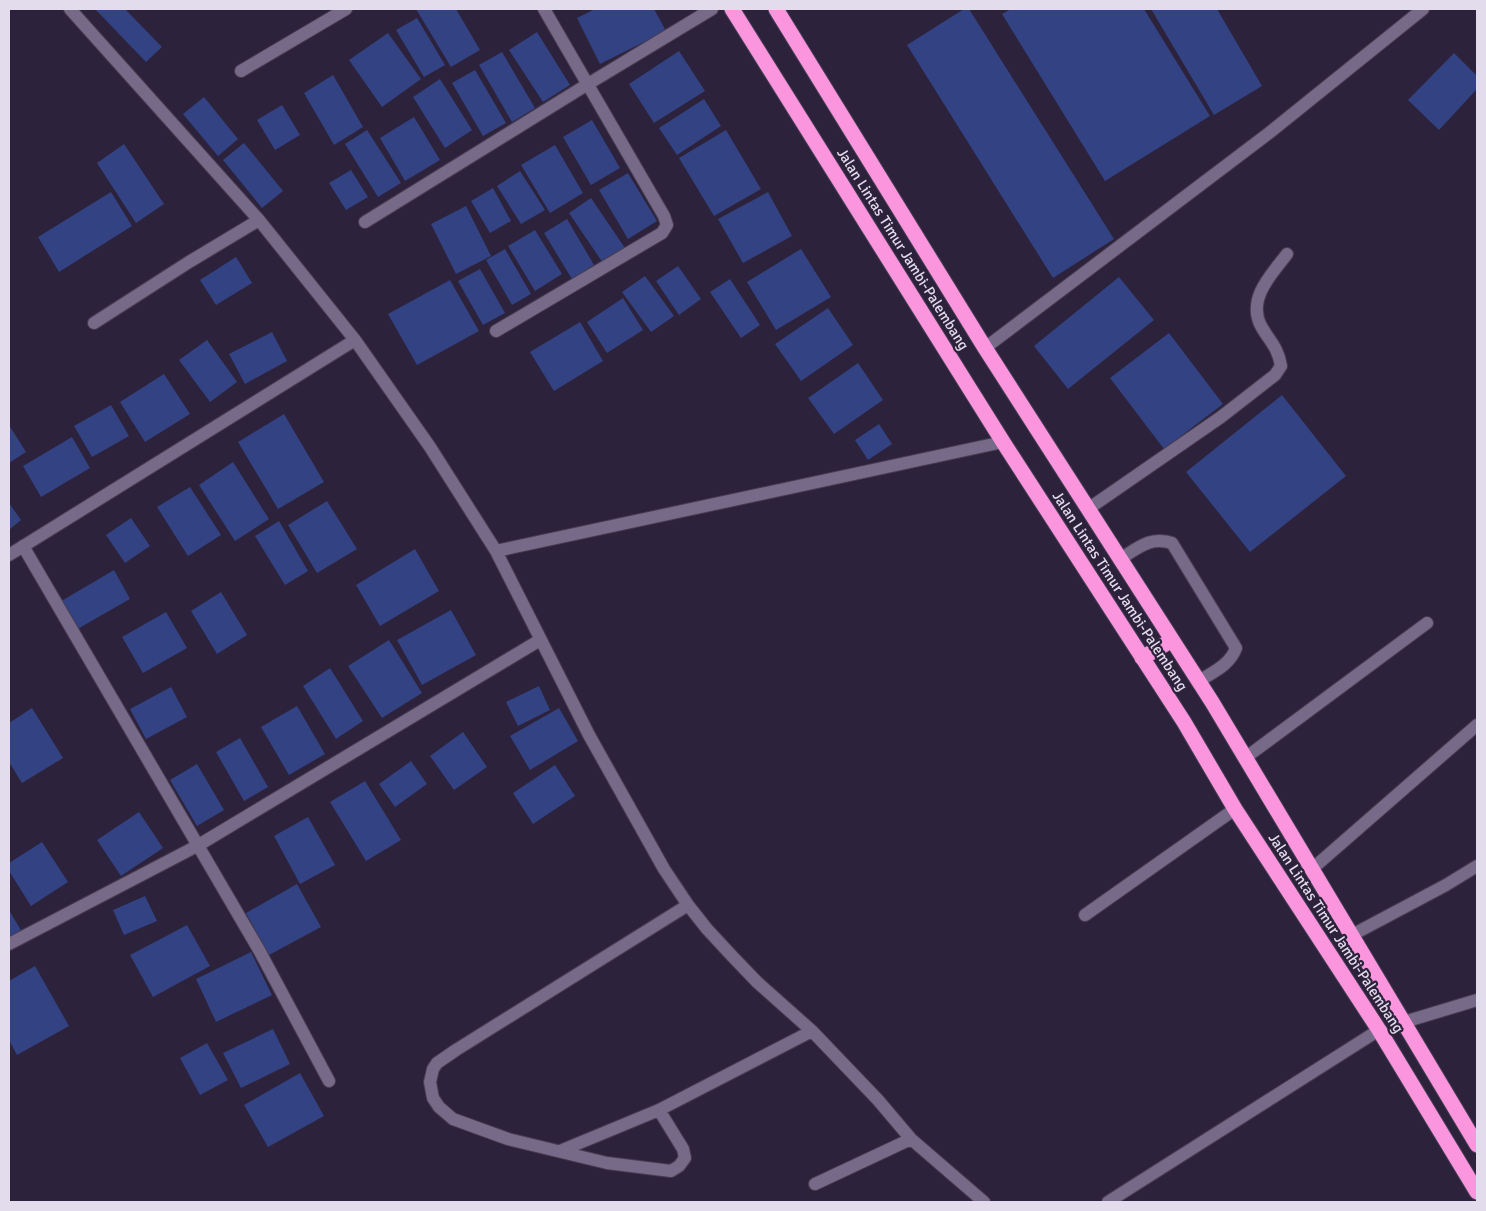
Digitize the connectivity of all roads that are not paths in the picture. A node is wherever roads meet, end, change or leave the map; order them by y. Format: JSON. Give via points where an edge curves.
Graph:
{"nodes":[{"id":1,"x":70,"y":9,"type":"edge"},
{"id":2,"x":346,"y":9,"type":"edge"},
{"id":3,"x":544,"y":9,"type":"edge"},
{"id":4,"x":712,"y":9,"type":"edge"},
{"id":5,"x":732,"y":9,"type":"edge"},
{"id":6,"x":776,"y":9,"type":"edge"},
{"id":7,"x":1423,"y":9,"type":"edge"},
{"id":8,"x":242,"y":71,"type":"dead end"},
{"id":9,"x":588,"y":84,"type":"junction"},
{"id":10,"x":259,"y":220,"type":"junction"},
{"id":11,"x":366,"y":222,"type":"dead end"},
{"id":12,"x":1287,"y":254,"type":"dead end"},
{"id":13,"x":94,"y":323,"type":"dead end"},
{"id":14,"x":496,"y":330,"type":"dead end"},
{"id":15,"x":355,"y":340,"type":"junction"},
{"id":16,"x":985,"y":348,"type":"junction"},
{"id":17,"x":1003,"y":442,"type":"junction"},
{"id":18,"x":1088,"y":509,"type":"junction"},
{"id":19,"x":23,"y":546,"type":"junction"},
{"id":20,"x":496,"y":551,"type":"junction"},
{"id":21,"x":9,"y":555,"type":"edge"},
{"id":22,"x":1120,"y":559,"type":"junction"},
{"id":23,"x":1428,"y":622,"type":"dead end"},
{"id":24,"x":540,"y":640,"type":"junction"},
{"id":25,"x":1172,"y":640,"type":"junction"},
{"id":26,"x":1142,"y":658,"type":"junction"},
{"id":27,"x":1199,"y":681,"type":"junction"},
{"id":28,"x":1477,"y":725,"type":"edge"},
{"id":29,"x":1245,"y":758,"type":"junction"},
{"id":30,"x":1235,"y":809,"type":"junction"},
{"id":31,"x":197,"y":846,"type":"junction"},
{"id":32,"x":1477,"y":866,"type":"edge"},
{"id":33,"x":1312,"y":869,"type":"junction"},
{"id":34,"x":688,"y":905,"type":"junction"},
{"id":35,"x":1085,"y":914,"type":"dead end"},
{"id":36,"x":1352,"y":935,"type":"junction"},
{"id":37,"x":9,"y":944,"type":"edge"},
{"id":38,"x":1477,"y":1000,"type":"edge"},
{"id":39,"x":1404,"y":1022,"type":"junction"},
{"id":40,"x":1379,"y":1030,"type":"junction"},
{"id":41,"x":812,"y":1031,"type":"junction"},
{"id":42,"x":329,"y":1081,"type":"dead end"},
{"id":43,"x":659,"y":1110,"type":"junction"},
{"id":44,"x":911,"y":1139,"type":"junction"},
{"id":45,"x":1477,"y":1145,"type":"edge"},
{"id":46,"x":560,"y":1152,"type":"junction"},
{"id":47,"x":815,"y":1184,"type":"dead end"},
{"id":48,"x":1477,"y":1192,"type":"edge"},
{"id":49,"x":984,"y":1202,"type":"edge"},
{"id":50,"x":1108,"y":1202,"type":"edge"}],
"edges":[{"from":1,"to":10,"type":"street"},
{"from":2,"to":8,"type":"street"},
{"from":3,"to":9,"type":"street"},
{"from":4,"to":9,"type":"street"},
{"from":5,"to":17,"type":"highway","name":"Jalan Lintas Timur Jambi-Palembang"},
{"from":6,"to":16,"type":"highway","name":"Jalan Lintas Timur Jambi-Palembang"},
{"from":7,"to":16,"type":"street","via":[[1276,127]]},
{"from":9,"to":11,"type":"street"},
{"from":9,"to":14,"type":"street","via":[[667,225],[662,233]]},
{"from":10,"to":13,"type":"street"},
{"from":10,"to":15,"type":"street"},
{"from":12,"to":18,"type":"street","via":[[1257,299],[1260,322],[1279,353],[1281,366],[1275,375],[1221,417]]},
{"from":15,"to":19,"type":"street"},
{"from":15,"to":20,"type":"street","via":[[430,447]]},
{"from":16,"to":18,"type":"highway","name":"Jalan Lintas Timur Jambi-Palembang"},
{"from":17,"to":20,"type":"street"},
{"from":17,"to":26,"type":"highway","name":"Jalan Lintas Timur Jambi-Palembang"},
{"from":18,"to":22,"type":"highway","name":"Jalan Lintas Timur Jambi-Palembang"},
{"from":19,"to":21,"type":"street"},
{"from":19,"to":31,"type":"street"},
{"from":20,"to":24,"type":"street"},
{"from":22,"to":25,"type":"highway","name":"Jalan Lintas Timur Jambi-Palembang"},
{"from":22,"to":27,"type":"street","via":[[1149,542],[1161,540],[1172,543],[1236,648],[1228,662]]},
{"from":23,"to":29,"type":"street"},
{"from":24,"to":31,"type":"street"},
{"from":24,"to":34,"type":"street","via":[[589,735],[664,869]]},
{"from":25,"to":26,"type":"highway"},
{"from":25,"to":27,"type":"highway","name":"Jalan Lintas Timur Jambi-Palembang"},
{"from":26,"to":30,"type":"highway","name":"Jalan Lintas Timur Jambi-Palembang"},
{"from":27,"to":29,"type":"highway","name":"Jalan Lintas Timur Jambi-Palembang"},
{"from":28,"to":33,"type":"street"},
{"from":29,"to":33,"type":"highway","name":"Jalan Lintas Timur Jambi-Palembang"},
{"from":30,"to":35,"type":"street"},
{"from":30,"to":40,"type":"highway","name":"Jalan Lintas Timur Jambi-Palembang"},
{"from":31,"to":37,"type":"street"},
{"from":31,"to":42,"type":"street"},
{"from":32,"to":36,"type":"street"},
{"from":33,"to":36,"type":"highway","name":"Jalan Lintas Timur Jambi-Palembang"},
{"from":34,"to":41,"type":"street","via":[[757,982]]},
{"from":34,"to":46,"type":"street","via":[[456,1050],[437,1063],[433,1070],[430,1082],[433,1098],[453,1119],[508,1139]]},
{"from":36,"to":39,"type":"highway","name":"Jalan Lintas Timur Jambi-Palembang"},
{"from":38,"to":39,"type":"street"},
{"from":39,"to":45,"type":"highway","name":"Jalan Lintas Timur Jambi-Palembang"},
{"from":40,"to":48,"type":"highway","name":"Jalan Lintas Timur Jambi-Palembang"},
{"from":40,"to":50,"type":"street"},
{"from":41,"to":43,"type":"street"},
{"from":41,"to":44,"type":"street"},
{"from":43,"to":46,"type":"street"},
{"from":43,"to":46,"type":"street","via":[[683,1149],[685,1158],[671,1171],[607,1164]]},
{"from":44,"to":47,"type":"street"},
{"from":44,"to":49,"type":"street"}]}
